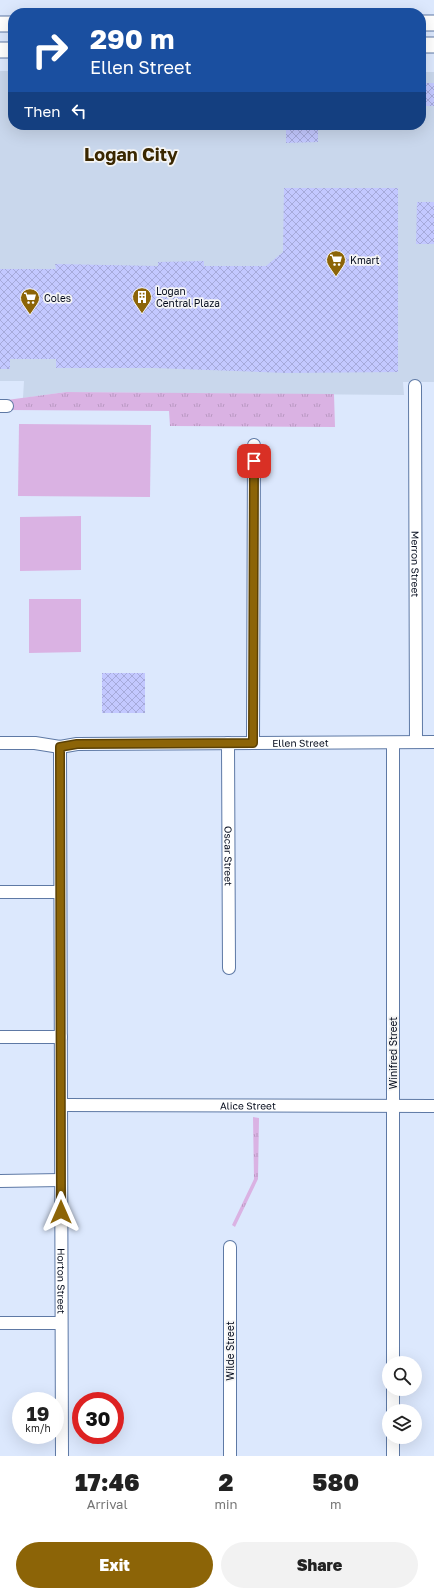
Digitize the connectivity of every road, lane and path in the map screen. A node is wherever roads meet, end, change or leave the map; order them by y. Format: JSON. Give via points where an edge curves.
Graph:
{"nodes":[{"id":1,"x":415,"y":386,"type":"dead end"},
{"id":2,"x":254,"y":445,"type":"dead end"},
{"id":3,"x":416,"y":742,"type":"junction"},
{"id":4,"x":434,"y":742,"type":"edge"},
{"id":5,"x":0,"y":743,"type":"edge"},
{"id":6,"x":228,"y":743,"type":"junction"},
{"id":7,"x":253,"y":743,"type":"junction"},
{"id":8,"x":393,"y":743,"type":"junction"},
{"id":9,"x":60,"y":747,"type":"junction"},
{"id":10,"x":0,"y":892,"type":"edge"},
{"id":11,"x":60,"y":892,"type":"junction"},
{"id":12,"x":229,"y":968,"type":"dead end"},
{"id":13,"x":61,"y":1036,"type":"junction"},
{"id":14,"x":0,"y":1037,"type":"edge"},
{"id":15,"x":62,"y":1105,"type":"junction"},
{"id":16,"x":393,"y":1105,"type":"junction"},
{"id":17,"x":434,"y":1106,"type":"edge"},
{"id":18,"x":0,"y":1180,"type":"edge"},
{"id":19,"x":61,"y":1180,"type":"junction"},
{"id":20,"x":230,"y":1246,"type":"dead end"},
{"id":21,"x":0,"y":1323,"type":"edge"},
{"id":22,"x":61,"y":1323,"type":"junction"},
{"id":23,"x":393,"y":1356,"type":"edge"},
{"id":24,"x":393,"y":1444,"type":"edge"},
{"id":25,"x":62,"y":1456,"type":"edge"},
{"id":26,"x":230,"y":1456,"type":"edge"},
{"id":27,"x":393,"y":1456,"type":"edge"}],
"edges":[{"from":1,"to":3,"type":"street","name":"Merron Street"},
{"from":2,"to":7,"type":"street"},
{"from":3,"to":4,"type":"street","name":"Ellen Street"},
{"from":3,"to":8,"type":"street","name":"Ellen Street"},
{"from":5,"to":9,"type":"street","name":"Ellen Street","via":[[35,743]]},
{"from":6,"to":7,"type":"street","name":"Ellen Street"},
{"from":6,"to":9,"type":"street","name":"Ellen Street","via":[[77,744]]},
{"from":6,"to":12,"type":"street","name":"Oscar Street"},
{"from":7,"to":8,"type":"street","name":"Ellen Street"},
{"from":8,"to":16,"type":"street","name":"Winifred Street"},
{"from":9,"to":11,"type":"street","name":"Horton Street"},
{"from":10,"to":11,"type":"street"},
{"from":11,"to":13,"type":"street","name":"Horton Street"},
{"from":13,"to":14,"type":"street"},
{"from":13,"to":15,"type":"street","name":"Horton Street"},
{"from":15,"to":16,"type":"street","name":"Alice Street"},
{"from":15,"to":19,"type":"street","name":"Horton Street"},
{"from":16,"to":17,"type":"street","name":"Alice Street"},
{"from":16,"to":23,"type":"street","name":"Winifred Street"},
{"from":18,"to":19,"type":"street"},
{"from":19,"to":22,"type":"street","name":"Horton Street"},
{"from":20,"to":26,"type":"street","name":"Wilde Street"},
{"from":21,"to":22,"type":"street"},
{"from":22,"to":25,"type":"street","name":"Horton Street"},
{"from":24,"to":27,"type":"street"}]}
